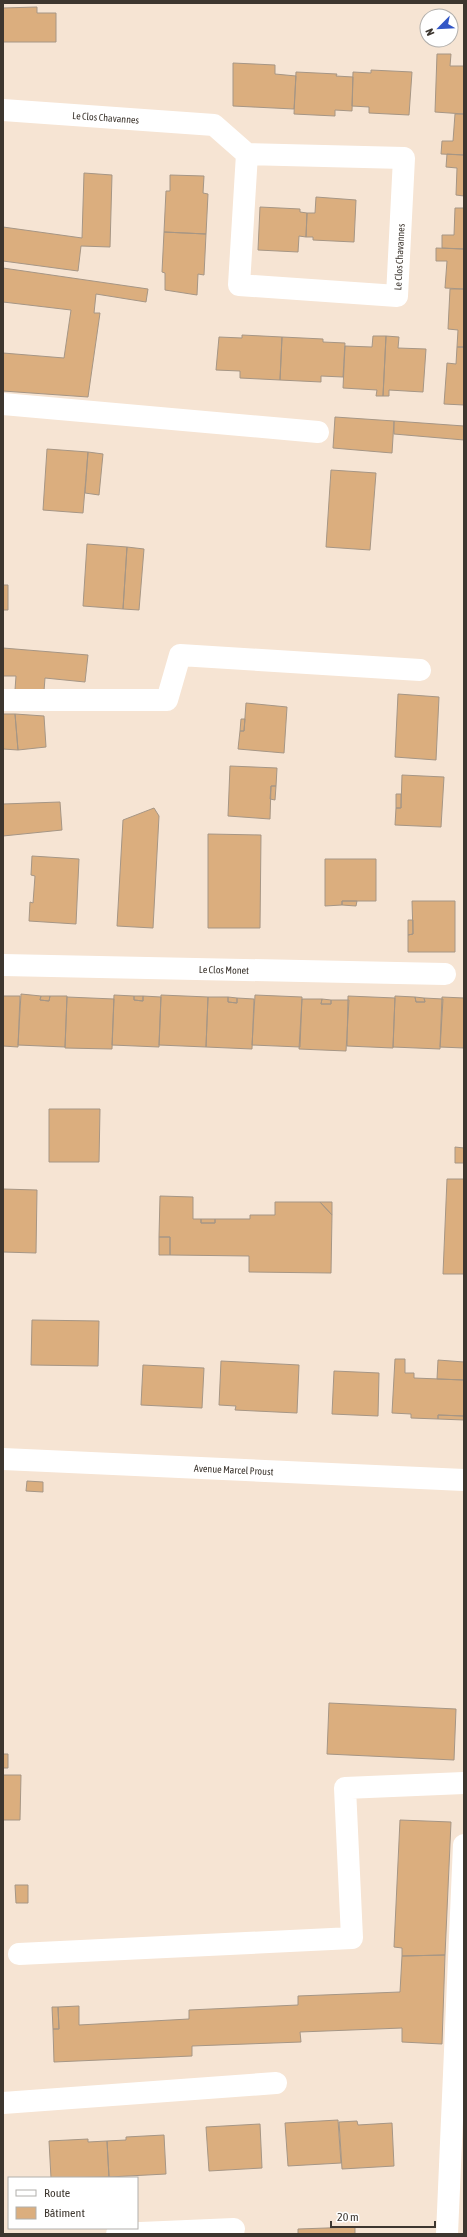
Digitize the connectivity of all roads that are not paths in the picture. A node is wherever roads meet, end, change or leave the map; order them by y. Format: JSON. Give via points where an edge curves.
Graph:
{"nodes":[{"id":1,"x":3,"y":110,"type":"edge"},
{"id":2,"x":247,"y":154,"type":"junction"},
{"id":3,"x":3,"y":404,"type":"edge"},
{"id":4,"x":318,"y":432,"type":"dead end"},
{"id":5,"x":420,"y":670,"type":"dead end"},
{"id":6,"x":3,"y":700,"type":"edge"},
{"id":7,"x":3,"y":965,"type":"edge"},
{"id":8,"x":445,"y":974,"type":"dead end"},
{"id":9,"x":3,"y":1459,"type":"edge"},
{"id":10,"x":464,"y":1480,"type":"edge"},
{"id":11,"x":464,"y":1783,"type":"edge"},
{"id":12,"x":464,"y":1844,"type":"edge"},
{"id":13,"x":19,"y":1954,"type":"dead end"},
{"id":14,"x":276,"y":2084,"type":"dead end"},
{"id":15,"x":3,"y":2103,"type":"edge"},
{"id":16,"x":234,"y":2229,"type":"dead end"},
{"id":17,"x":117,"y":2234,"type":"edge"},
{"id":18,"x":447,"y":2234,"type":"edge"}],
"edges":[{"from":1,"to":2,"type":"street","name":"Le Clos Chavannes","via":[[214,125]]},
{"from":2,"to":2,"type":"street","name":"Le Clos Chavannes","via":[[404,158],[398,296],[239,285]]},
{"from":3,"to":4,"type":"street"},
{"from":5,"to":6,"type":"street","via":[[180,655],[167,700]]},
{"from":7,"to":8,"type":"street","name":"Le Clos Monet"},
{"from":9,"to":10,"type":"street","name":"Avenue Marcel Proust"},
{"from":11,"to":13,"type":"street","via":[[345,1788],[352,1938]]},
{"from":12,"to":18,"type":"street"},
{"from":14,"to":15,"type":"street"},
{"from":16,"to":17,"type":"street"}]}
